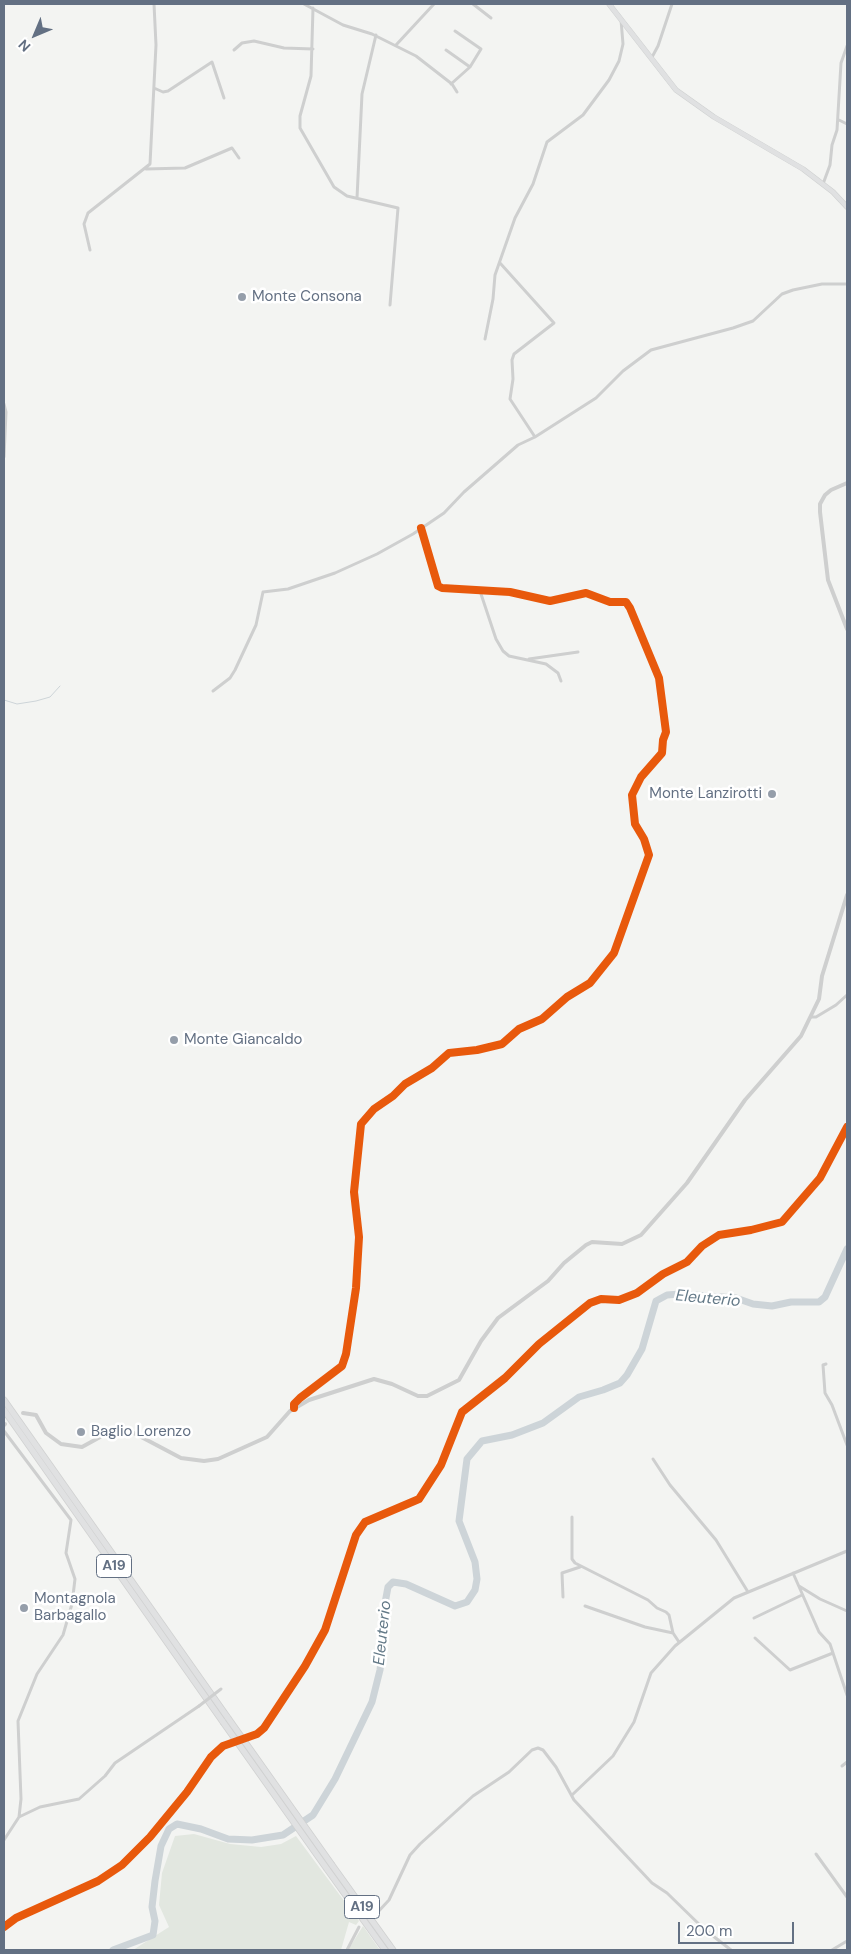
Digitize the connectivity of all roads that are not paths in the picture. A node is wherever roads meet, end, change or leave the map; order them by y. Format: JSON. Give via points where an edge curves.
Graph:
{"nodes":[{"id":1,"x":154,"y":4,"type":"edge"},
{"id":2,"x":304,"y":4,"type":"edge"},
{"id":3,"x":434,"y":4,"type":"edge"},
{"id":4,"x":473,"y":4,"type":"edge"},
{"id":5,"x":609,"y":4,"type":"edge"},
{"id":6,"x":672,"y":4,"type":"edge"},
{"id":7,"x":313,"y":8,"type":"junction"},
{"id":8,"x":491,"y":18,"type":"dead end"},
{"id":9,"x":621,"y":20,"type":"junction"},
{"id":10,"x":455,"y":31,"type":"dead end"},
{"id":11,"x":376,"y":36,"type":"junction"},
{"id":12,"x":396,"y":45,"type":"junction"},
{"id":13,"x":847,"y":46,"type":"edge"},
{"id":14,"x":313,"y":49,"type":"junction"},
{"id":15,"x":234,"y":50,"type":"dead end"},
{"id":16,"x":446,"y":50,"type":"dead end"},
{"id":17,"x":650,"y":59,"type":"junction"},
{"id":18,"x":841,"y":63,"type":"junction"},
{"id":19,"x":847,"y":66,"type":"edge"},
{"id":20,"x":470,"y":67,"type":"junction"},
{"id":21,"x":451,"y":84,"type":"junction"},
{"id":22,"x":154,"y":88,"type":"junction"},
{"id":23,"x":457,"y":92,"type":"dead end"},
{"id":24,"x":224,"y":98,"type":"dead end"},
{"id":25,"x":839,"y":120,"type":"junction"},
{"id":26,"x":847,"y":124,"type":"edge"},
{"id":27,"x":239,"y":158,"type":"dead end"},
{"id":28,"x":146,"y":169,"type":"junction"},
{"id":29,"x":822,"y":184,"type":"junction"},
{"id":30,"x":357,"y":198,"type":"junction"},
{"id":31,"x":847,"y":207,"type":"edge"},
{"id":32,"x":90,"y":250,"type":"dead end"},
{"id":33,"x":500,"y":263,"type":"junction"},
{"id":34,"x":847,"y":284,"type":"edge"},
{"id":35,"x":390,"y":305,"type":"dead end"},
{"id":36,"x":485,"y":339,"type":"dead end"},
{"id":37,"x":4,"y":404,"type":"edge"},
{"id":38,"x":535,"y":437,"type":"junction"},
{"id":39,"x":4,"y":458,"type":"edge"},
{"id":40,"x":847,"y":483,"type":"edge"},
{"id":41,"x":421,"y":528,"type":"junction"},
{"id":42,"x":479,"y":590,"type":"junction"},
{"id":43,"x":847,"y":629,"type":"edge"},
{"id":44,"x":578,"y":652,"type":"dead end"},
{"id":45,"x":528,"y":660,"type":"junction"},
{"id":46,"x":561,"y":681,"type":"dead end"},
{"id":47,"x":213,"y":691,"type":"dead end"},
{"id":48,"x":847,"y":895,"type":"edge"},
{"id":49,"x":847,"y":996,"type":"edge"},
{"id":50,"x":811,"y":1017,"type":"junction"},
{"id":51,"x":847,"y":1127,"type":"edge"},
{"id":52,"x":826,"y":1364,"type":"dead end"},
{"id":53,"x":4,"y":1400,"type":"edge"},
{"id":54,"x":294,"y":1408,"type":"junction"},
{"id":55,"x":4,"y":1410,"type":"edge"},
{"id":56,"x":23,"y":1413,"type":"dead end"},
{"id":57,"x":4,"y":1431,"type":"edge"},
{"id":58,"x":847,"y":1445,"type":"edge"},
{"id":59,"x":653,"y":1459,"type":"dead end"},
{"id":60,"x":572,"y":1516,"type":"dead end"},
{"id":61,"x":847,"y":1551,"type":"edge"},
{"id":62,"x":580,"y":1567,"type":"junction"},
{"id":63,"x":793,"y":1573,"type":"junction"},
{"id":64,"x":798,"y":1585,"type":"junction"},
{"id":65,"x":748,"y":1592,"type":"junction"},
{"id":66,"x":802,"y":1595,"type":"junction"},
{"id":67,"x":563,"y":1597,"type":"dead end"},
{"id":68,"x":585,"y":1606,"type":"dead end"},
{"id":69,"x":847,"y":1611,"type":"edge"},
{"id":70,"x":754,"y":1618,"type":"dead end"},
{"id":71,"x":673,"y":1633,"type":"junction"},
{"id":72,"x":755,"y":1638,"type":"dead end"},
{"id":73,"x":679,"y":1642,"type":"junction"},
{"id":74,"x":834,"y":1653,"type":"junction"},
{"id":75,"x":222,"y":1689,"type":"dead end"},
{"id":76,"x":847,"y":1695,"type":"edge"},
{"id":77,"x":226,"y":1720,"type":"junction"},
{"id":78,"x":847,"y":1762,"type":"edge"},
{"id":79,"x":842,"y":1766,"type":"dead end"},
{"id":80,"x":572,"y":1795,"type":"junction"},
{"id":81,"x":19,"y":1817,"type":"junction"},
{"id":82,"x":4,"y":1840,"type":"edge"},
{"id":83,"x":816,"y":1854,"type":"dead end"},
{"id":84,"x":329,"y":1867,"type":"junction"},
{"id":85,"x":847,"y":1898,"type":"edge"},
{"id":86,"x":377,"y":1913,"type":"dead end"},
{"id":87,"x":4,"y":1927,"type":"edge"},
{"id":88,"x":359,"y":1927,"type":"dead end"},
{"id":89,"x":847,"y":1941,"type":"edge"},
{"id":90,"x":347,"y":1950,"type":"edge"},
{"id":91,"x":385,"y":1950,"type":"edge"},
{"id":92,"x":393,"y":1950,"type":"edge"},
{"id":93,"x":731,"y":1950,"type":"edge"},
{"id":94,"x":832,"y":1950,"type":"edge"}],
"edges":[{"from":1,"to":22,"type":"street"},
{"from":2,"to":7,"type":"street"},
{"from":3,"to":12,"type":"street"},
{"from":4,"to":8,"type":"street"},
{"from":5,"to":9,"type":"main road"},
{"from":6,"to":17,"type":"street","via":[[658,46]]},
{"from":7,"to":11,"type":"street","via":[[344,25]]},
{"from":7,"to":14,"type":"street"},
{"from":9,"to":17,"type":"main road"},
{"from":9,"to":33,"type":"street","via":[[623,44],[619,62],[583,115],[547,142],[534,184],[515,218]]},
{"from":10,"to":20,"type":"street","via":[[480,49]]},
{"from":11,"to":12,"type":"street"},
{"from":11,"to":30,"type":"street","via":[[362,94]]},
{"from":12,"to":21,"type":"street","via":[[416,56]]},
{"from":13,"to":18,"type":"street"},
{"from":14,"to":15,"type":"street","via":[[284,48],[254,41],[242,43]]},
{"from":14,"to":30,"type":"street","via":[[300,128],[334,187]]},
{"from":16,"to":20,"type":"street"},
{"from":17,"to":29,"type":"main road","via":[[676,90],[692,103],[803,169]]},
{"from":18,"to":19,"type":"street"},
{"from":18,"to":25,"type":"street"},
{"from":20,"to":21,"type":"street"},
{"from":21,"to":23,"type":"street"},
{"from":22,"to":24,"type":"street","via":[[168,91],[212,62]]},
{"from":22,"to":28,"type":"street","via":[[152,157]]},
{"from":25,"to":26,"type":"street"},
{"from":25,"to":29,"type":"street","via":[[830,165]]},
{"from":27,"to":28,"type":"street","via":[[232,148],[188,167]]},
{"from":28,"to":32,"type":"street","via":[[88,213],[84,224]]},
{"from":29,"to":31,"type":"main road"},
{"from":30,"to":35,"type":"street","via":[[398,208]]},
{"from":33,"to":36,"type":"street","via":[[495,275]]},
{"from":33,"to":38,"type":"street","via":[[554,323],[514,354],[512,360],[510,399]]},
{"from":34,"to":38,"type":"street","via":[[822,284],[793,290],[782,294],[753,321],[651,350],[622,371],[596,398]]},
{"from":37,"to":39,"type":"street"},
{"from":38,"to":41,"type":"street","via":[[518,445],[444,513]]},
{"from":40,"to":43,"type":"street","via":[[826,495],[820,504],[820,512],[828,580]]},
{"from":41,"to":42,"type":"street","via":[[438,586]]},
{"from":41,"to":47,"type":"street","via":[[377,554],[335,573],[288,589],[263,592],[256,625],[235,670]]},
{"from":42,"to":45,"type":"street","via":[[496,639],[504,651],[509,656]]},
{"from":42,"to":54,"type":"street","via":[[510,592],[550,601],[586,593],[610,602],[626,602],[630,608],[659,678],[666,732],[662,753],[640,777],[632,795],[635,824],[648,849],[648,860],[614,953],[590,983],[502,1044],[449,1053],[374,1109],[361,1124],[354,1192],[359,1237],[356,1288],[346,1354],[342,1366],[300,1398]]},
{"from":44,"to":45,"type":"street"},
{"from":45,"to":46,"type":"street","via":[[554,669]]},
{"from":48,"to":50,"type":"street","via":[[822,976],[819,999]]},
{"from":49,"to":50,"type":"street","via":[[816,1017]]},
{"from":50,"to":54,"type":"street","via":[[790,1050],[745,1100],[696,1171],[650,1227],[632,1241],[592,1242],[577,1251],[548,1282],[498,1318],[480,1341],[459,1380],[428,1396],[418,1396],[374,1380],[309,1400]]},
{"from":51,"to":87,"type":"street","via":[[820,1178],[782,1222],[719,1234],[687,1262],[637,1293],[619,1300],[601,1298],[590,1303],[462,1412],[441,1465],[420,1499],[364,1522],[356,1535],[325,1630],[264,1728],[257,1734],[223,1746],[211,1757],[150,1837],[122,1865],[98,1881],[16,1918]]},
{"from":52,"to":58,"type":"street","via":[[823,1364],[825,1393]]},
{"from":53,"to":77,"type":"highway","number":"A19"},
{"from":54,"to":56,"type":"street","via":[[267,1437],[204,1462],[181,1458],[128,1430],[110,1430],[82,1447],[61,1444],[46,1433],[36,1415]]},
{"from":55,"to":77,"type":"highway","number":"A19"},
{"from":57,"to":81,"type":"street","via":[[71,1520],[66,1553],[75,1579],[72,1604],[62,1635],[36,1674],[18,1721]]},
{"from":59,"to":65,"type":"street","via":[[670,1485],[716,1540]]},
{"from":60,"to":62,"type":"street","via":[[572,1559]]},
{"from":61,"to":63,"type":"street"},
{"from":62,"to":67,"type":"street","via":[[562,1573]]},
{"from":62,"to":71,"type":"street","via":[[666,1612]]},
{"from":63,"to":64,"type":"street"},
{"from":63,"to":65,"type":"street"},
{"from":64,"to":66,"type":"street"},
{"from":64,"to":69,"type":"street"},
{"from":65,"to":73,"type":"street","via":[[723,1605]]},
{"from":66,"to":70,"type":"street"},
{"from":66,"to":74,"type":"street","via":[[819,1632],[826,1637]]},
{"from":68,"to":71,"type":"street"},
{"from":71,"to":73,"type":"street"},
{"from":72,"to":74,"type":"street","via":[[790,1670]]},
{"from":73,"to":80,"type":"street","via":[[651,1673],[634,1722],[613,1756]]},
{"from":74,"to":76,"type":"street"},
{"from":75,"to":81,"type":"street","bridge":true,"via":[[115,1763],[79,1799],[40,1807]]},
{"from":77,"to":84,"type":"highway","number":"A19","bridge":true},
{"from":78,"to":79,"type":"street"},
{"from":80,"to":86,"type":"street","via":[[543,1750],[532,1750],[416,1848],[389,1900]]},
{"from":80,"to":93,"type":"street","via":[[652,1883]]},
{"from":81,"to":82,"type":"street"},
{"from":83,"to":85,"type":"street"},
{"from":84,"to":91,"type":"highway","number":"A19"},
{"from":84,"to":92,"type":"highway","number":"A19"},
{"from":88,"to":90,"type":"street"},
{"from":89,"to":94,"type":"street"}]}
